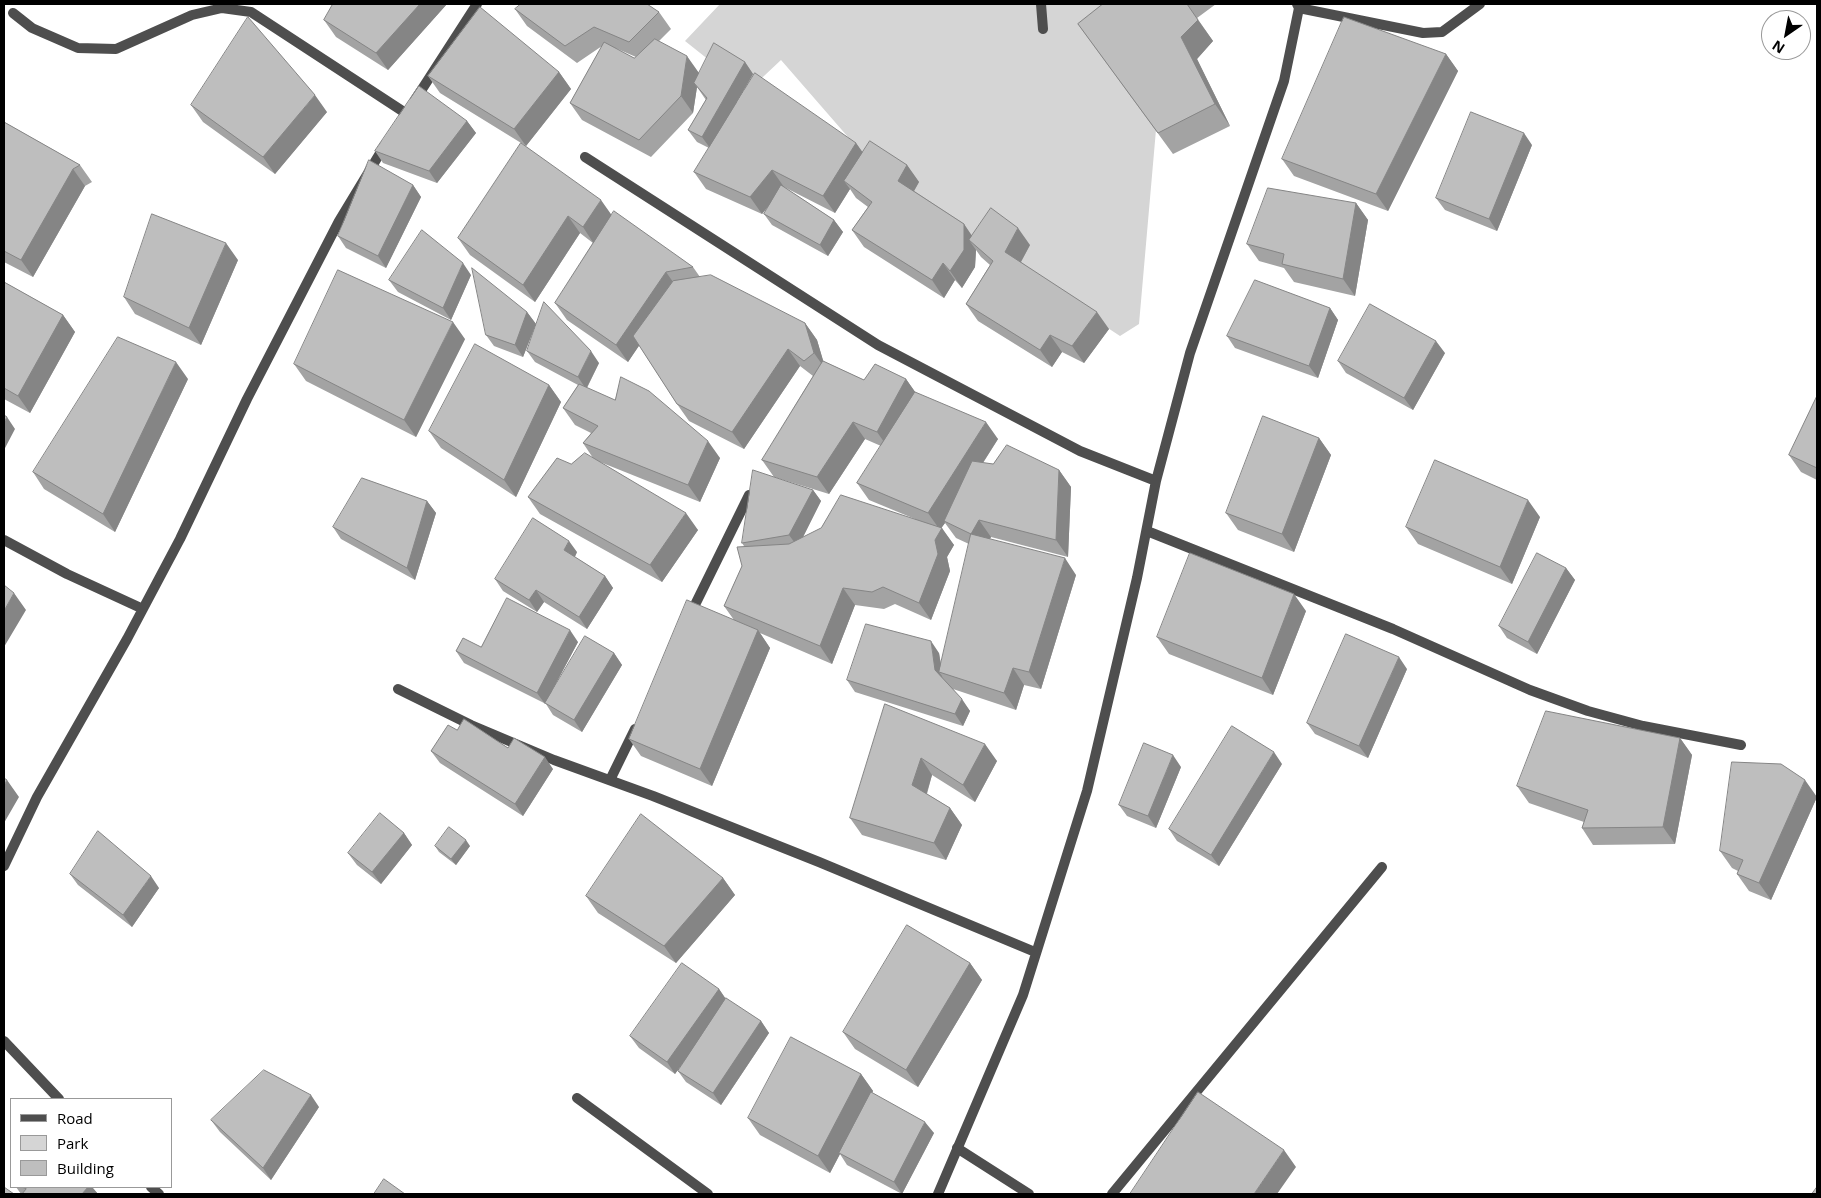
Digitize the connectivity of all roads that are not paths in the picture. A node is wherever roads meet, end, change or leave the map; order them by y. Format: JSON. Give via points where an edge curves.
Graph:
{"nodes":[{"id":1,"x":477,"y":4,"type":"edge"},
{"id":2,"x":1041,"y":4,"type":"edge"},
{"id":3,"x":1480,"y":4,"type":"edge"},
{"id":4,"x":1298,"y":6,"type":"edge"},
{"id":5,"x":14,"y":14,"type":"dead end"},
{"id":6,"x":1043,"y":30,"type":"dead end"},
{"id":7,"x":391,"y":136,"type":"edge"},
{"id":8,"x":585,"y":157,"type":"dead end"},
{"id":9,"x":1156,"y":481,"type":"junction"},
{"id":10,"x":748,"y":495,"type":"edge"},
{"id":11,"x":1147,"y":531,"type":"junction"},
{"id":12,"x":4,"y":540,"type":"edge"},
{"id":13,"x":143,"y":609,"type":"junction"},
{"id":14,"x":684,"y":629,"type":"edge"},
{"id":15,"x":398,"y":690,"type":"dead end"},
{"id":16,"x":641,"y":718,"type":"edge"},
{"id":17,"x":1741,"y":745,"type":"dead end"},
{"id":18,"x":610,"y":780,"type":"junction"},
{"id":19,"x":4,"y":866,"type":"edge"},
{"id":20,"x":1382,"y":867,"type":"dead end"},
{"id":21,"x":1035,"y":952,"type":"junction"},
{"id":22,"x":4,"y":1041,"type":"edge"},
{"id":23,"x":58,"y":1098,"type":"edge"},
{"id":24,"x":576,"y":1098,"type":"dead end"},
{"id":25,"x":957,"y":1148,"type":"junction"},
{"id":26,"x":708,"y":1194,"type":"edge"},
{"id":27,"x":938,"y":1194,"type":"edge"},
{"id":28,"x":1029,"y":1194,"type":"edge"},
{"id":29,"x":1112,"y":1194,"type":"edge"}],
"edges":[{"from":1,"to":5,"type":"street","via":[[404,117],[250,12],[222,8],[192,15],[116,49],[78,48],[32,28]]},
{"from":2,"to":6,"type":"street"},
{"from":3,"to":4,"type":"street","via":[[1442,32],[1423,34]]},
{"from":4,"to":9,"type":"street","via":[[1284,81],[1190,353]]},
{"from":7,"to":13,"type":"street","via":[[339,221]]},
{"from":8,"to":9,"type":"street","via":[[878,345],[1080,451]]},
{"from":9,"to":11,"type":"street"},
{"from":10,"to":14,"type":"street"},
{"from":11,"to":17,"type":"street","via":[[1393,628],[1462,661],[1563,702],[1643,726]]},
{"from":11,"to":21,"type":"street","via":[[1087,791]]},
{"from":12,"to":13,"type":"street"},
{"from":13,"to":19,"type":"street","via":[[37,797]]},
{"from":15,"to":18,"type":"street","via":[[472,725]]},
{"from":16,"to":18,"type":"street"},
{"from":18,"to":21,"type":"street"},
{"from":20,"to":29,"type":"street"},
{"from":21,"to":25,"type":"street","via":[[1023,995]]},
{"from":22,"to":23,"type":"street"},
{"from":24,"to":26,"type":"street"},
{"from":25,"to":27,"type":"street"},
{"from":25,"to":28,"type":"street"}]}
